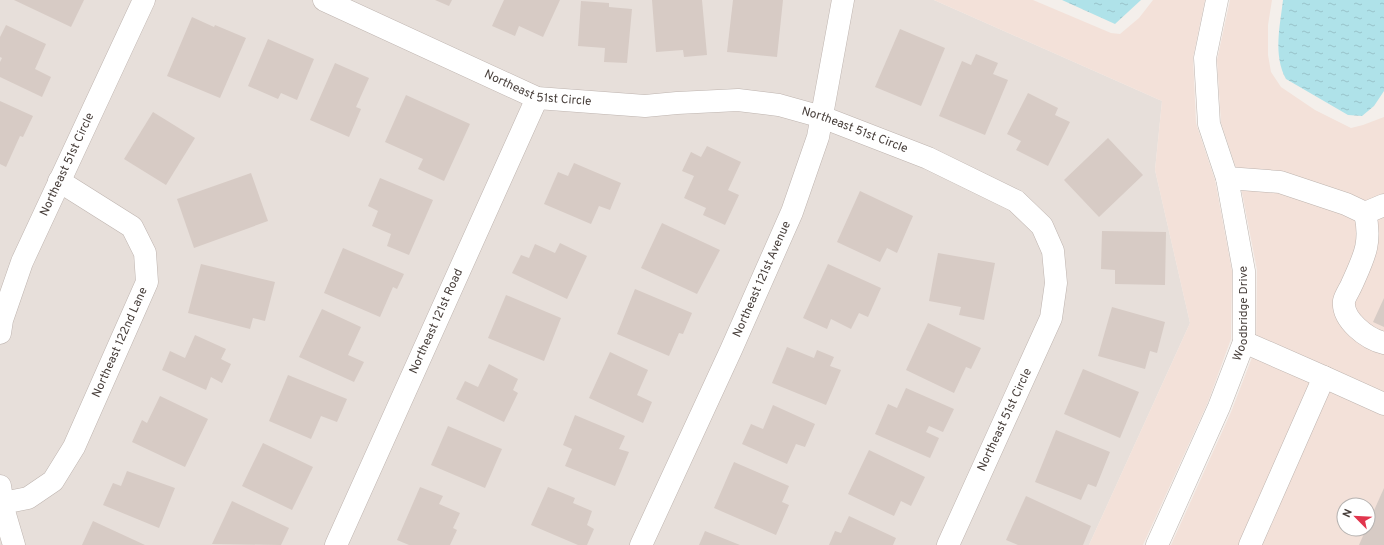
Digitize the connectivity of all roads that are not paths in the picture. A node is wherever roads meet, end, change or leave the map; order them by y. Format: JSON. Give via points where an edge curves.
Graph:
{"nodes":[{"id":1,"x":144,"y":0,"type":"edge"},
{"id":2,"x":324,"y":0,"type":"edge"},
{"id":3,"x":843,"y":0,"type":"edge"},
{"id":4,"x":1217,"y":0,"type":"edge"},
{"id":5,"x":537,"y":98,"type":"junction"},
{"id":6,"x":822,"y":117,"type":"junction"},
{"id":7,"x":1227,"y":178,"type":"junction"},
{"id":8,"x":59,"y":182,"type":"junction"},
{"id":9,"x":1374,"y":209,"type":"edge"},
{"id":10,"x":0,"y":333,"type":"edge"},
{"id":11,"x":1244,"y":342,"type":"junction"},
{"id":12,"x":1384,"y":343,"type":"edge"},
{"id":13,"x":1324,"y":377,"type":"junction"},
{"id":14,"x":1384,"y":404,"type":"edge"},
{"id":15,"x":1,"y":494,"type":"edge"},
{"id":16,"x":14,"y":545,"type":"edge"},
{"id":17,"x":336,"y":545,"type":"edge"},
{"id":18,"x":641,"y":545,"type":"edge"},
{"id":19,"x":948,"y":545,"type":"edge"},
{"id":20,"x":1157,"y":545,"type":"edge"},
{"id":21,"x":1250,"y":545,"type":"edge"}],
"edges":[{"from":1,"to":8,"type":"street","name":"Northeast 51st Circle"},
{"from":2,"to":5,"type":"street","name":"Northeast 51st Circle"},
{"from":3,"to":6,"type":"street","name":"Northeast 121st Avenue"},
{"from":4,"to":7,"type":"street","name":"Woodbridge Drive","via":[[1205,58],[1209,124]]},
{"from":5,"to":6,"type":"street","name":"Northeast 51st Circle","via":[[645,106],[738,100],[779,105]]},
{"from":5,"to":17,"type":"street","name":"Northeast 121st Road"},
{"from":6,"to":18,"type":"street","name":"Northeast 121st Avenue","via":[[818,137],[792,212]]},
{"from":6,"to":19,"type":"street","name":"Northeast 51st Circle","via":[[928,158],[1016,202],[1042,226],[1053,251],[1056,283],[1051,318]]},
{"from":7,"to":9,"type":"street","via":[[1280,182],[1346,204]]},
{"from":7,"to":11,"type":"street","name":"Woodbridge Drive","via":[[1244,271]]},
{"from":8,"to":10,"type":"street","name":"Northeast 51st Circle","via":[[22,262]]},
{"from":8,"to":15,"type":"street","name":"Northeast 122nd Lane","via":[[132,226],[145,253],[147,282],[74,448],[53,481],[28,498]]},
{"from":9,"to":12,"type":"street","via":[[1366,253],[1344,301],[1349,319],[1361,332]]},
{"from":11,"to":13,"type":"street"},
{"from":11,"to":20,"type":"street","name":"Woodbridge Drive","via":[[1219,407]]},
{"from":13,"to":14,"type":"street"},
{"from":13,"to":21,"type":"street"},
{"from":15,"to":16,"type":"street"}]}
